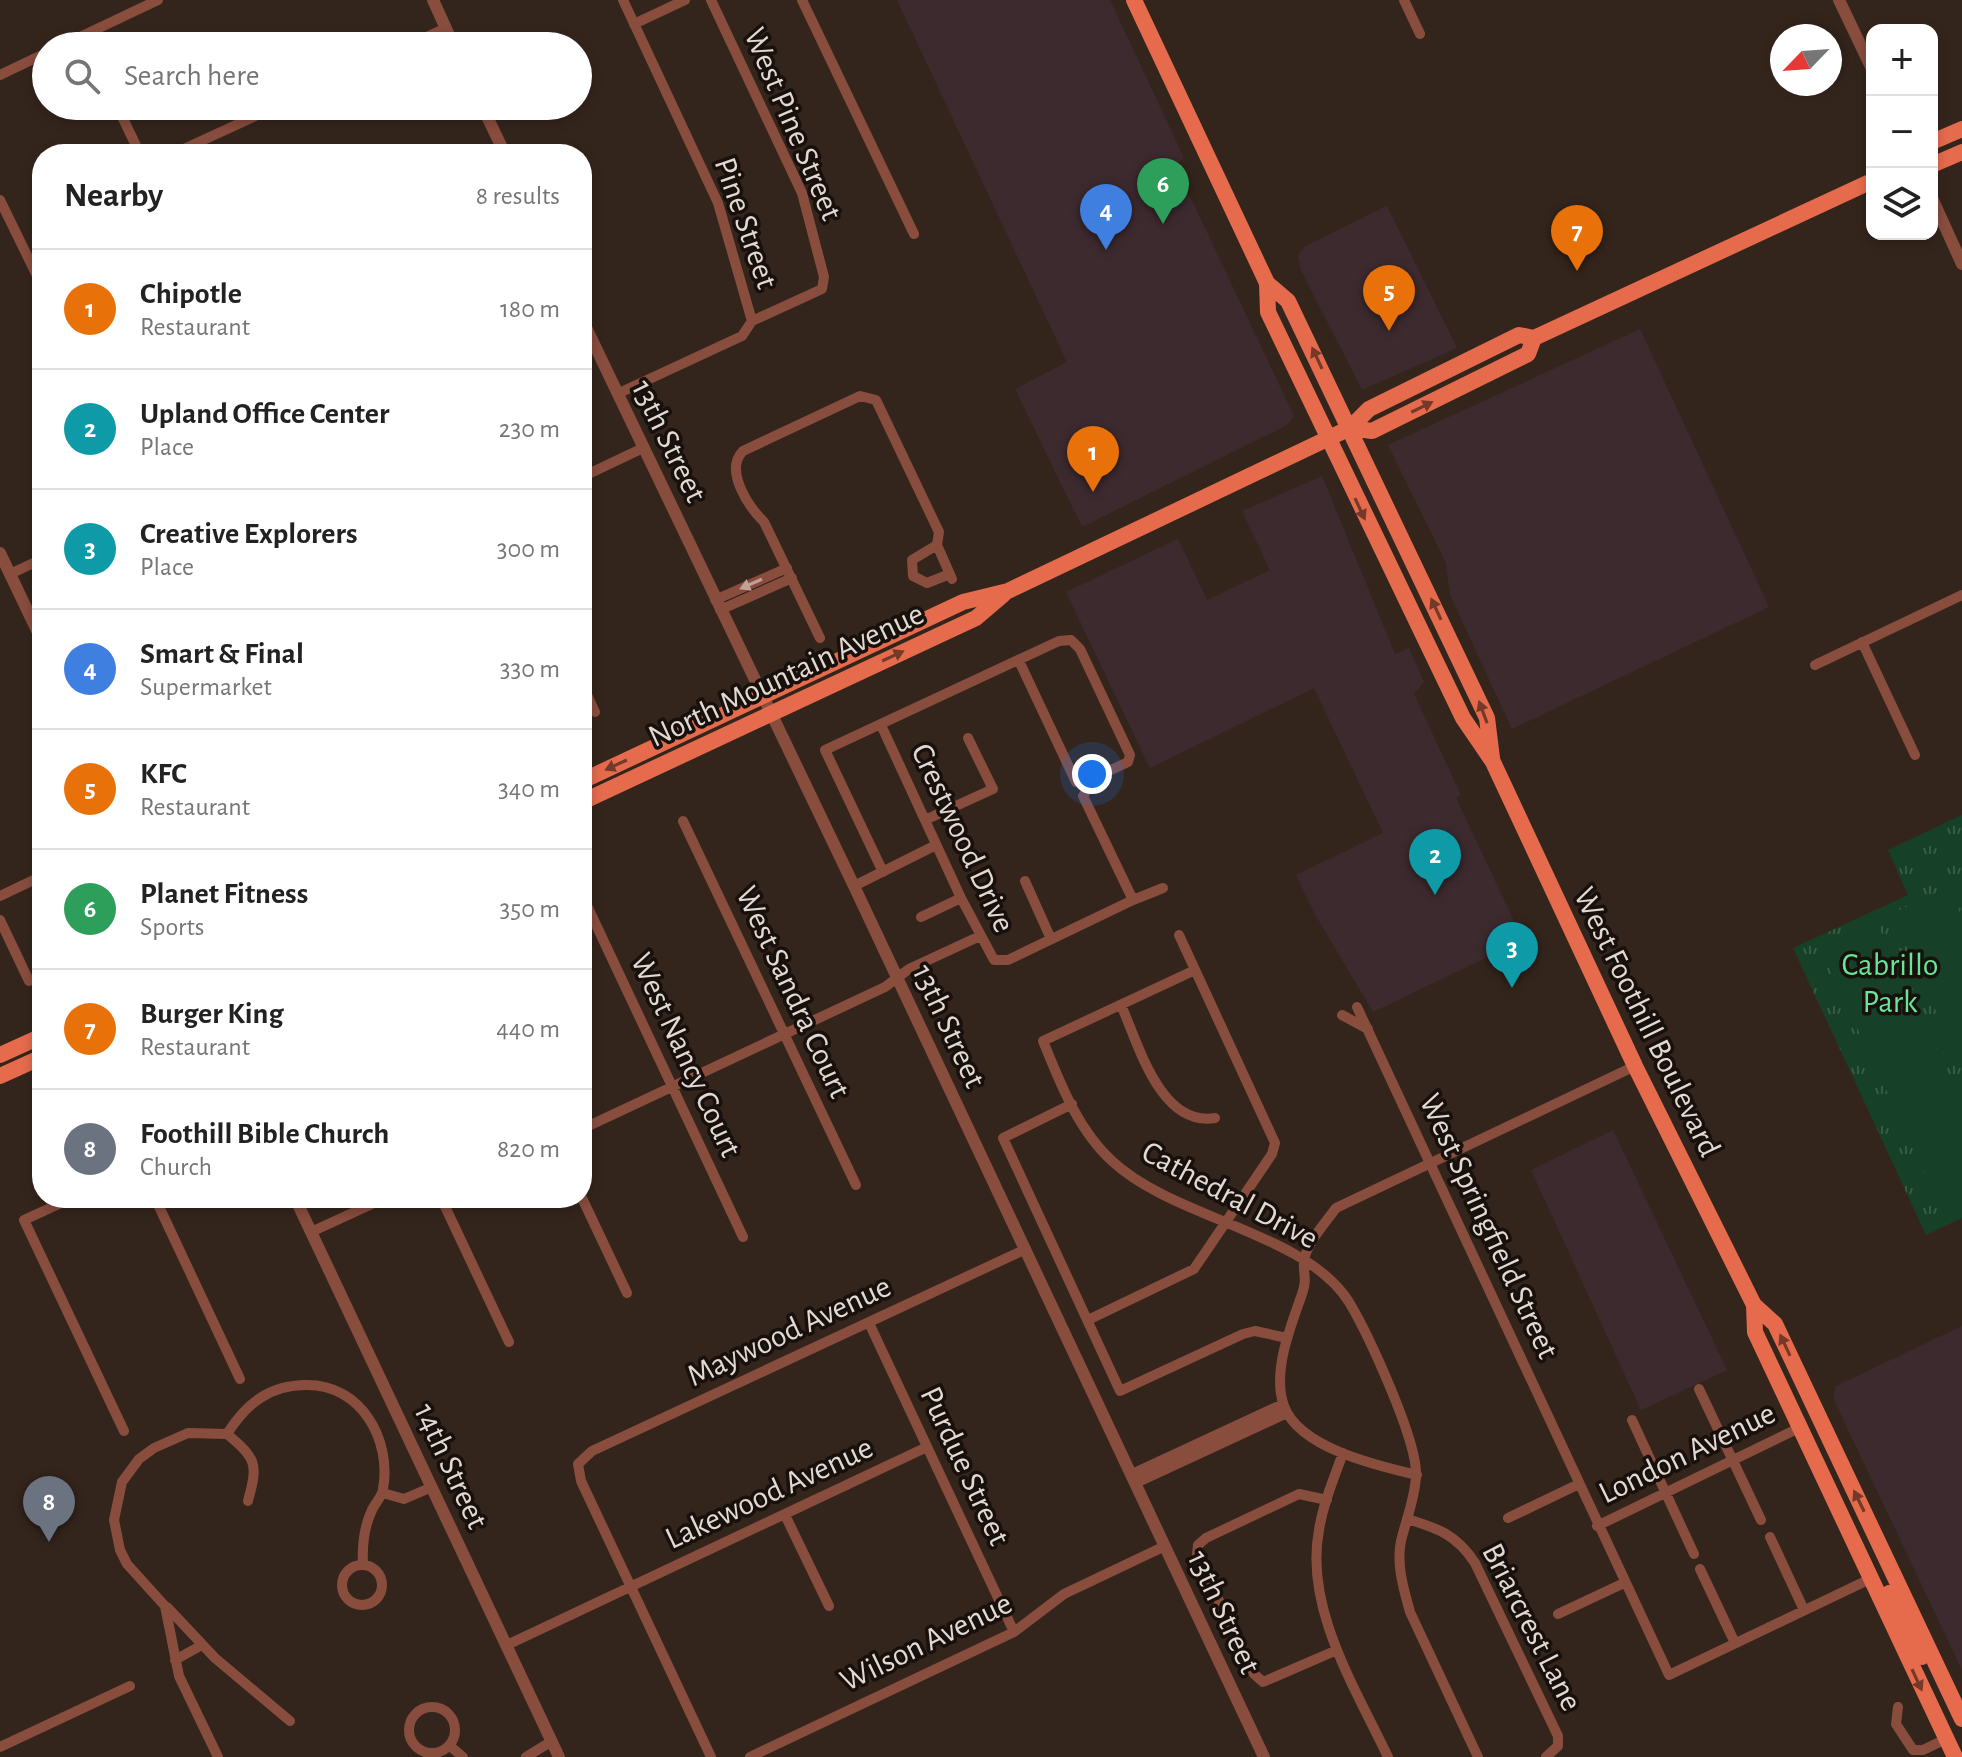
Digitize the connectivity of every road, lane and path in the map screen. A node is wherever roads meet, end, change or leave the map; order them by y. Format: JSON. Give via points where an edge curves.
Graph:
{"nodes":[{"id":1,"x":158,"y":0,"type":"edge"},
{"id":2,"x":433,"y":0,"type":"edge"},
{"id":3,"x":623,"y":0,"type":"edge"},
{"id":4,"x":685,"y":0,"type":"edge"},
{"id":5,"x":711,"y":0,"type":"edge"},
{"id":6,"x":802,"y":0,"type":"edge"},
{"id":7,"x":1134,"y":0,"type":"edge"},
{"id":8,"x":1404,"y":0,"type":"edge"},
{"id":9,"x":1839,"y":0,"type":"edge"},
{"id":10,"x":634,"y":24,"type":"junction"},
{"id":11,"x":446,"y":28,"type":"junction"},
{"id":12,"x":90,"y":32,"type":"edge"},
{"id":13,"x":437,"y":32,"type":"edge"},
{"id":14,"x":448,"y":32,"type":"edge"},
{"id":15,"x":1420,"y":34,"type":"dead end"},
{"id":16,"x":1866,"y":56,"type":"edge"},
{"id":17,"x":32,"y":60,"type":"edge"},
{"id":18,"x":0,"y":75,"type":"edge"},
{"id":19,"x":124,"y":120,"type":"edge"},
{"id":20,"x":247,"y":120,"type":"edge"},
{"id":21,"x":489,"y":120,"type":"edge"},
{"id":22,"x":1962,"y":129,"type":"edge"},
{"id":23,"x":1938,"y":139,"type":"edge"},
{"id":24,"x":135,"y":144,"type":"edge"},
{"id":25,"x":195,"y":144,"type":"edge"},
{"id":26,"x":500,"y":144,"type":"edge"},
{"id":27,"x":1962,"y":152,"type":"edge"},
{"id":28,"x":1938,"y":162,"type":"edge"},
{"id":29,"x":1866,"y":184,"type":"edge"},
{"id":30,"x":0,"y":200,"type":"edge"},
{"id":31,"x":1938,"y":211,"type":"edge"},
{"id":32,"x":914,"y":234,"type":"dead end"},
{"id":33,"x":1962,"y":264,"type":"edge"},
{"id":34,"x":32,"y":266,"type":"edge"},
{"id":35,"x":1267,"y":283,"type":"junction"},
{"id":36,"x":752,"y":321,"type":"junction"},
{"id":37,"x":592,"y":340,"type":"edge"},
{"id":38,"x":617,"y":394,"type":"junction"},
{"id":39,"x":1350,"y":428,"type":"junction"},
{"id":40,"x":1327,"y":438,"type":"junction"},
{"id":41,"x":643,"y":448,"type":"junction"},
{"id":42,"x":592,"y":472,"type":"edge"},
{"id":43,"x":937,"y":545,"type":"junction"},
{"id":44,"x":0,"y":553,"type":"edge"},
{"id":45,"x":32,"y":564,"type":"edge"},
{"id":46,"x":789,"y":573,"type":"junction"},
{"id":47,"x":10,"y":574,"type":"junction"},
{"id":48,"x":1008,"y":591,"type":"junction"},
{"id":49,"x":1962,"y":595,"type":"edge"},
{"id":50,"x":718,"y":605,"type":"junction"},
{"id":51,"x":32,"y":620,"type":"edge"},
{"id":52,"x":820,"y":638,"type":"dead end"},
{"id":53,"x":1862,"y":642,"type":"junction"},
{"id":54,"x":1019,"y":661,"type":"junction"},
{"id":55,"x":1815,"y":665,"type":"dead end"},
{"id":56,"x":762,"y":696,"type":"junction"},
{"id":57,"x":592,"y":706,"type":"edge"},
{"id":58,"x":595,"y":712,"type":"dead end"},
{"id":59,"x":771,"y":713,"type":"junction"},
{"id":60,"x":881,"y":725,"type":"junction"},
{"id":61,"x":968,"y":738,"type":"dead end"},
{"id":62,"x":1915,"y":755,"type":"dead end"},
{"id":63,"x":1493,"y":762,"type":"junction"},
{"id":64,"x":592,"y":776,"type":"edge"},
{"id":65,"x":1076,"y":782,"type":"dead end"},
{"id":66,"x":592,"y":797,"type":"edge"},
{"id":67,"x":925,"y":820,"type":"junction"},
{"id":68,"x":683,"y":821,"type":"dead end"},
{"id":69,"x":936,"y":845,"type":"junction"},
{"id":70,"x":883,"y":872,"type":"junction"},
{"id":71,"x":32,"y":881,"type":"edge"},
{"id":72,"x":1025,"y":881,"type":"dead end"},
{"id":73,"x":854,"y":886,"type":"junction"},
{"id":74,"x":1163,"y":888,"type":"dead end"},
{"id":75,"x":0,"y":896,"type":"edge"},
{"id":76,"x":961,"y":898,"type":"junction"},
{"id":77,"x":1133,"y":900,"type":"junction"},
{"id":78,"x":592,"y":916,"type":"edge"},
{"id":79,"x":921,"y":917,"type":"dead end"},
{"id":80,"x":0,"y":920,"type":"edge"},
{"id":81,"x":1179,"y":935,"type":"dead end"},
{"id":82,"x":980,"y":936,"type":"junction"},
{"id":83,"x":1051,"y":939,"type":"junction"},
{"id":84,"x":1195,"y":970,"type":"junction"},
{"id":85,"x":897,"y":978,"type":"junction"},
{"id":86,"x":29,"y":981,"type":"dead end"},
{"id":87,"x":1121,"y":1005,"type":"junction"},
{"id":88,"x":1357,"y":1007,"type":"dead end"},
{"id":89,"x":1342,"y":1015,"type":"dead end"},
{"id":90,"x":1370,"y":1030,"type":"junction"},
{"id":91,"x":785,"y":1034,"type":"junction"},
{"id":92,"x":32,"y":1041,"type":"edge"},
{"id":93,"x":0,"y":1055,"type":"edge"},
{"id":94,"x":32,"y":1062,"type":"edge"},
{"id":95,"x":1635,"y":1066,"type":"junction"},
{"id":96,"x":0,"y":1076,"type":"edge"},
{"id":97,"x":672,"y":1088,"type":"junction"},
{"id":98,"x":1072,"y":1104,"type":"junction"},
{"id":99,"x":1215,"y":1118,"type":"dead end"},
{"id":100,"x":592,"y":1124,"type":"edge"},
{"id":101,"x":1431,"y":1162,"type":"junction"},
{"id":102,"x":856,"y":1185,"type":"dead end"},
{"id":103,"x":50,"y":1208,"type":"edge"},
{"id":104,"x":160,"y":1208,"type":"edge"},
{"id":105,"x":300,"y":1208,"type":"edge"},
{"id":106,"x":363,"y":1208,"type":"edge"},
{"id":107,"x":446,"y":1208,"type":"edge"},
{"id":108,"x":587,"y":1208,"type":"edge"},
{"id":109,"x":1228,"y":1224,"type":"junction"},
{"id":110,"x":311,"y":1232,"type":"junction"},
{"id":111,"x":743,"y":1237,"type":"dead end"},
{"id":112,"x":1026,"y":1249,"type":"junction"},
{"id":113,"x":1304,"y":1261,"type":"junction"},
{"id":114,"x":627,"y":1293,"type":"dead end"},
{"id":115,"x":1754,"y":1305,"type":"junction"},
{"id":116,"x":1088,"y":1320,"type":"junction"},
{"id":117,"x":869,"y":1323,"type":"junction"},
{"id":118,"x":1287,"y":1338,"type":"junction"},
{"id":119,"x":1758,"y":1340,"type":"junction"},
{"id":120,"x":509,"y":1342,"type":"dead end"},
{"id":121,"x":240,"y":1379,"type":"dead end"},
{"id":122,"x":1699,"y":1389,"type":"dead end"},
{"id":123,"x":1807,"y":1392,"type":"junction"},
{"id":124,"x":1285,"y":1409,"type":"junction"},
{"id":125,"x":1632,"y":1420,"type":"dead end"},
{"id":126,"x":1799,"y":1428,"type":"junction"},
{"id":127,"x":124,"y":1431,"type":"dead end"},
{"id":128,"x":227,"y":1434,"type":"junction"},
{"id":129,"x":927,"y":1447,"type":"junction"},
{"id":130,"x":1343,"y":1453,"type":"junction"},
{"id":131,"x":1733,"y":1460,"type":"junction"},
{"id":132,"x":1417,"y":1475,"type":"junction"},
{"id":133,"x":1134,"y":1478,"type":"junction"},
{"id":134,"x":1579,"y":1484,"type":"junction"},
{"id":135,"x":432,"y":1487,"type":"junction"},
{"id":136,"x":383,"y":1493,"type":"junction"},
{"id":137,"x":1664,"y":1493,"type":"junction"},
{"id":138,"x":1327,"y":1500,"type":"junction"},
{"id":139,"x":248,"y":1501,"type":"dead end"},
{"id":140,"x":1836,"y":1508,"type":"junction"},
{"id":141,"x":785,"y":1515,"type":"junction"},
{"id":142,"x":1508,"y":1518,"type":"dead end"},
{"id":143,"x":1407,"y":1519,"type":"junction"},
{"id":144,"x":1761,"y":1520,"type":"dead end"},
{"id":145,"x":1597,"y":1526,"type":"junction"},
{"id":146,"x":1770,"y":1537,"type":"dead end"},
{"id":147,"x":1165,"y":1546,"type":"junction"},
{"id":148,"x":1694,"y":1554,"type":"dead end"},
{"id":149,"x":363,"y":1565,"type":"junction"},
{"id":150,"x":1700,"y":1569,"type":"dead end"},
{"id":151,"x":1892,"y":1572,"type":"junction"},
{"id":152,"x":1870,"y":1579,"type":"junction"},
{"id":153,"x":1624,"y":1583,"type":"junction"},
{"id":154,"x":632,"y":1587,"type":"junction"},
{"id":155,"x":165,"y":1606,"type":"junction"},
{"id":156,"x":829,"y":1606,"type":"dead end"},
{"id":157,"x":1804,"y":1610,"type":"junction"},
{"id":158,"x":1558,"y":1614,"type":"dead end"},
{"id":159,"x":1014,"y":1632,"type":"junction"},
{"id":160,"x":1735,"y":1643,"type":"junction"},
{"id":161,"x":202,"y":1645,"type":"junction"},
{"id":162,"x":507,"y":1645,"type":"junction"},
{"id":163,"x":1337,"y":1650,"type":"junction"},
{"id":164,"x":175,"y":1660,"type":"junction"},
{"id":165,"x":1943,"y":1678,"type":"junction"},
{"id":166,"x":130,"y":1686,"type":"dead end"},
{"id":167,"x":1898,"y":1707,"type":"dead end"},
{"id":168,"x":1962,"y":1719,"type":"edge"},
{"id":169,"x":290,"y":1721,"type":"dead end"},
{"id":170,"x":1946,"y":1739,"type":"junction"},
{"id":171,"x":552,"y":1741,"type":"junction"},
{"id":172,"x":450,"y":1746,"type":"junction"},
{"id":173,"x":0,"y":1747,"type":"edge"},
{"id":174,"x":218,"y":1757,"type":"edge"},
{"id":175,"x":463,"y":1757,"type":"edge"},
{"id":176,"x":526,"y":1757,"type":"edge"},
{"id":177,"x":559,"y":1757,"type":"edge"},
{"id":178,"x":711,"y":1757,"type":"edge"},
{"id":179,"x":750,"y":1757,"type":"edge"},
{"id":180,"x":1264,"y":1757,"type":"edge"},
{"id":181,"x":1388,"y":1757,"type":"edge"},
{"id":182,"x":1478,"y":1757,"type":"edge"},
{"id":183,"x":1546,"y":1757,"type":"edge"},
{"id":184,"x":1955,"y":1757,"type":"edge"}],
"edges":[{"from":1,"to":12,"type":"street"},
{"from":2,"to":11,"type":"street"},
{"from":3,"to":10,"type":"street","name":"Pine Street"},
{"from":4,"to":10,"type":"street"},
{"from":5,"to":36,"type":"street","name":"West Pine Street","via":[[802,193],[824,277],[822,289]]},
{"from":6,"to":32,"type":"street"},
{"from":7,"to":35,"type":"main road","name":"West Foothill Boulevard"},
{"from":8,"to":15,"type":"street"},
{"from":9,"to":16,"type":"street"},
{"from":10,"to":36,"type":"street","name":"Pine Street","via":[[718,203]]},
{"from":11,"to":13,"type":"street"},
{"from":11,"to":14,"type":"street"},
{"from":17,"to":18,"type":"street"},
{"from":19,"to":24,"type":"street"},
{"from":20,"to":25,"type":"street"},
{"from":21,"to":26,"type":"street"},
{"from":22,"to":23,"type":"main road"},
{"from":27,"to":28,"type":"main road"},
{"from":29,"to":39,"type":"main road","name":"North Mountain Avenue","via":[[1534,338],[1519,335],[1369,409]]},
{"from":30,"to":34,"type":"street"},
{"from":31,"to":33,"type":"street"},
{"from":39,"to":35,"type":"main road","name":"West Foothill Boulevard","one_way":true,"via":[[1288,301]]},
{"from":35,"to":40,"type":"main road","name":"West Foothill Boulevard","via":[[1268,312]]},
{"from":36,"to":38,"type":"street","name":"Pine Street","via":[[742,336]]},
{"from":37,"to":38,"type":"street","name":"13th Street"},
{"from":38,"to":41,"type":"street","name":"13th Street"},
{"from":39,"to":40,"type":"main road","name":"North Mountain Avenue"},
{"from":63,"to":39,"type":"main road","name":"West Foothill Boulevard","one_way":true,"via":[[1487,718]]},
{"from":40,"to":48,"type":"main road","name":"North Mountain Avenue"},
{"from":40,"to":63,"type":"main road","name":"West Foothill Boulevard","one_way":true,"via":[[1463,718]]},
{"from":41,"to":42,"type":"street"},
{"from":41,"to":50,"type":"street","name":"13th Street"},
{"from":43,"to":43,"type":"street","via":[[951,576],[927,583],[913,576],[912,560]]},
{"from":43,"to":46,"type":"street","via":[[939,532],[876,400],[860,396],[736,458],[734,470]]},
{"from":44,"to":47,"type":"street"},
{"from":45,"to":47,"type":"street"},
{"from":46,"to":50,"type":"street"},
{"from":46,"to":52,"type":"street"},
{"from":47,"to":51,"type":"street"},
{"from":48,"to":56,"type":"main road","name":"North Mountain Avenue","via":[[963,602]]},
{"from":59,"to":48,"type":"main road","name":"North Mountain Avenue","one_way":true,"via":[[976,618]]},
{"from":49,"to":53,"type":"street"},
{"from":50,"to":56,"type":"street","name":"13th Street"},
{"from":53,"to":55,"type":"street"},
{"from":53,"to":62,"type":"street"},
{"from":54,"to":60,"type":"street"},
{"from":54,"to":65,"type":"street"},
{"from":54,"to":77,"type":"street","via":[[1059,641],[1071,640],[1080,649],[1130,755],[1128,762],[1096,777],[1083,796]]},
{"from":56,"to":59,"type":"street","name":"13th Street"},
{"from":56,"to":64,"type":"main road","name":"North Mountain Avenue","one_way":true},
{"from":57,"to":58,"type":"street"},
{"from":59,"to":66,"type":"main road","name":"North Mountain Avenue"},
{"from":59,"to":73,"type":"street","name":"13th Street"},
{"from":60,"to":67,"type":"street","name":"Crestwood Drive"},
{"from":60,"to":70,"type":"street","via":[[825,750]]},
{"from":61,"to":67,"type":"street","via":[[993,789]]},
{"from":63,"to":95,"type":"main road","name":"West Foothill Boulevard"},
{"from":67,"to":69,"type":"street","name":"Crestwood Drive"},
{"from":68,"to":91,"type":"street","name":"West Sandra Court"},
{"from":69,"to":70,"type":"street"},
{"from":69,"to":76,"type":"street","name":"Crestwood Drive"},
{"from":70,"to":73,"type":"street"},
{"from":71,"to":75,"type":"street"},
{"from":72,"to":83,"type":"street"},
{"from":73,"to":85,"type":"street","name":"13th Street"},
{"from":74,"to":77,"type":"street"},
{"from":76,"to":79,"type":"street"},
{"from":76,"to":82,"type":"street","name":"Crestwood Drive"},
{"from":77,"to":83,"type":"street"},
{"from":78,"to":97,"type":"street","name":"West Nancy Court"},
{"from":80,"to":86,"type":"street"},
{"from":81,"to":84,"type":"street"},
{"from":82,"to":83,"type":"street","name":"Crestwood Drive","via":[[994,960],[1008,960]]},
{"from":82,"to":85,"type":"street"},
{"from":84,"to":87,"type":"street"},
{"from":84,"to":109,"type":"street","via":[[1275,1143]]},
{"from":85,"to":91,"type":"street"},
{"from":85,"to":112,"type":"street","name":"13th Street"},
{"from":87,"to":98,"type":"street","name":"Cathedral Drive","via":[[1043,1041]]},
{"from":87,"to":99,"type":"street","via":[[1164,1095],[1192,1117]]},
{"from":88,"to":90,"type":"street","name":"West Springfield Street"},
{"from":89,"to":90,"type":"street"},
{"from":90,"to":101,"type":"street","name":"West Springfield Street"},
{"from":91,"to":97,"type":"street"},
{"from":91,"to":102,"type":"street","name":"West Sandra Court"},
{"from":92,"to":93,"type":"main road"},
{"from":94,"to":96,"type":"main road"},
{"from":95,"to":101,"type":"street"},
{"from":95,"to":115,"type":"main road","name":"West Foothill Boulevard"},
{"from":97,"to":100,"type":"street"},
{"from":97,"to":111,"type":"street","name":"West Nancy Court"},
{"from":98,"to":109,"type":"street","name":"Cathedral Drive","via":[[1088,1134],[1132,1178]]},
{"from":98,"to":116,"type":"street","via":[[1003,1138]]},
{"from":101,"to":113,"type":"street","via":[[1336,1208]]},
{"from":101,"to":134,"type":"street","name":"West Springfield Street"},
{"from":103,"to":127,"type":"street","via":[[24,1220]]},
{"from":104,"to":121,"type":"street"},
{"from":105,"to":110,"type":"street","name":"14th Street"},
{"from":106,"to":110,"type":"street"},
{"from":107,"to":120,"type":"street"},
{"from":108,"to":114,"type":"street"},
{"from":109,"to":113,"type":"street","name":"Cathedral Drive"},
{"from":109,"to":116,"type":"street","via":[[1194,1269]]},
{"from":110,"to":135,"type":"street","name":"14th Street"},
{"from":112,"to":117,"type":"street","name":"Maywood Avenue"},
{"from":112,"to":133,"type":"street","name":"13th Street"},
{"from":113,"to":118,"type":"street","via":[[1306,1284]]},
{"from":113,"to":132,"type":"street","name":"Cathedral Drive","via":[[1348,1301],[1406,1422]]},
{"from":115,"to":119,"type":"main road","name":"West Foothill Boulevard"},
{"from":123,"to":115,"type":"main road","name":"West Foothill Boulevard","one_way":true,"via":[[1775,1324]]},
{"from":116,"to":118,"type":"street","via":[[1120,1391],[1243,1334],[1255,1331]]},
{"from":117,"to":129,"type":"street","name":"Purdue Street"},
{"from":117,"to":154,"type":"street","name":"Maywood Avenue","via":[[592,1451],[578,1464],[581,1481]]},
{"from":118,"to":124,"type":"street","via":[[1281,1392]]},
{"from":119,"to":123,"type":"main road","via":[[1771,1350],[1789,1385]]},
{"from":119,"to":126,"type":"main road","name":"West Foothill Boulevard"},
{"from":122,"to":131,"type":"street"},
{"from":151,"to":123,"type":"main road","name":"West Foothill Boulevard","one_way":true},
{"from":124,"to":130,"type":"street","via":[[1322,1444]]},
{"from":124,"to":133,"type":"street"},
{"from":125,"to":137,"type":"street"},
{"from":126,"to":131,"type":"street","name":"London Avenue"},
{"from":126,"to":140,"type":"main road","name":"West Foothill Boulevard"},
{"from":128,"to":136,"type":"street","via":[[250,1404],[274,1390],[310,1384],[335,1390],[368,1415],[382,1440]]},
{"from":128,"to":139,"type":"street","via":[[254,1462]]},
{"from":128,"to":155,"type":"street","via":[[188,1433],[154,1448],[139,1459],[118,1495],[114,1520],[120,1550]]},
{"from":129,"to":141,"type":"street","name":"Lakewood Avenue"},
{"from":129,"to":159,"type":"street","name":"Purdue Street"},
{"from":130,"to":132,"type":"street"},
{"from":130,"to":138,"type":"street"},
{"from":131,"to":137,"type":"street","name":"London Avenue"},
{"from":131,"to":144,"type":"street"},
{"from":132,"to":143,"type":"street","name":"Cathedral Drive"},
{"from":133,"to":147,"type":"street","name":"13th Street"},
{"from":134,"to":142,"type":"street"},
{"from":134,"to":145,"type":"street","name":"West Springfield Street"},
{"from":135,"to":136,"type":"street","via":[[404,1499]]},
{"from":135,"to":162,"type":"street","name":"14th Street"},
{"from":136,"to":149,"type":"street","via":[[364,1535]]},
{"from":137,"to":145,"type":"street","name":"London Avenue"},
{"from":137,"to":148,"type":"street"},
{"from":138,"to":163,"type":"street","via":[[1318,1531],[1317,1569]]},
{"from":138,"to":163,"type":"street","via":[[1299,1494],[1206,1538],[1197,1555],[1254,1674],[1263,1682]]},
{"from":140,"to":151,"type":"main road","via":[[1853,1523],[1879,1571]]},
{"from":140,"to":152,"type":"main road","name":"West Foothill Boulevard"},
{"from":141,"to":154,"type":"street","name":"Lakewood Avenue"},
{"from":141,"to":156,"type":"street"},
{"from":143,"to":182,"type":"street","name":"Cathedral Drive","via":[[1400,1566],[1410,1612]]},
{"from":143,"to":183,"type":"street","name":"Briarcrest Lane","via":[[1446,1530],[1475,1563],[1551,1721],[1558,1746]]},
{"from":145,"to":153,"type":"street","name":"West Springfield Street"},
{"from":146,"to":157,"type":"street"},
{"from":147,"to":159,"type":"street","name":"Wilson Avenue","via":[[1064,1594]]},
{"from":147,"to":180,"type":"street","name":"13th Street"},
{"from":149,"to":149,"type":"street","via":[[348,1571],[342,1585],[348,1600],[362,1606],[377,1600],[383,1586],[377,1571]]},
{"from":150,"to":160,"type":"street"},
{"from":151,"to":165,"type":"main road","name":"West Foothill Boulevard"},
{"from":152,"to":157,"type":"street"},
{"from":152,"to":165,"type":"main road","via":[[1882,1581],[1924,1661]]},
{"from":152,"to":170,"type":"main road","name":"West Foothill Boulevard","one_way":true},
{"from":153,"to":158,"type":"street"},
{"from":153,"to":160,"type":"street","name":"West Springfield Street","via":[[1669,1675]]},
{"from":154,"to":162,"type":"street","name":"Lakewood Avenue"},
{"from":154,"to":178,"type":"street"},
{"from":155,"to":161,"type":"street"},
{"from":155,"to":164,"type":"street"},
{"from":157,"to":160,"type":"street"},
{"from":159,"to":179,"type":"street","name":"Wilson Avenue"},
{"from":161,"to":164,"type":"street"},
{"from":161,"to":169,"type":"street"},
{"from":162,"to":171,"type":"street","name":"14th Street"},
{"from":163,"to":181,"type":"street"},
{"from":164,"to":174,"type":"street"},
{"from":165,"to":168,"type":"main road","name":"West Foothill Boulevard"},
{"from":166,"to":173,"type":"street"},
{"from":167,"to":170,"type":"street","via":[[1896,1724],[1913,1750]]},
{"from":170,"to":184,"type":"main road","name":"West Foothill Boulevard"},
{"from":171,"to":176,"type":"street"},
{"from":171,"to":177,"type":"street","name":"14th Street"},
{"from":172,"to":172,"type":"street","via":[[456,1729],[448,1712],[431,1706],[415,1714],[409,1731],[417,1748],[434,1754]]},
{"from":172,"to":175,"type":"street"}]}
